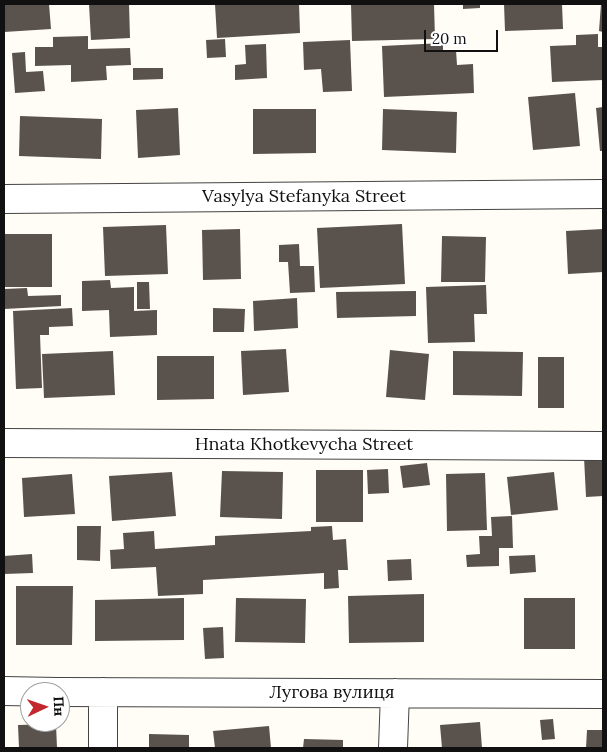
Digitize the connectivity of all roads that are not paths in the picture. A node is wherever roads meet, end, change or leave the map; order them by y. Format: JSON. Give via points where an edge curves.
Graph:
{"nodes":[{"id":1,"x":603,"y":194,"type":"edge"},
{"id":2,"x":4,"y":199,"type":"edge"},
{"id":3,"x":4,"y":443,"type":"edge"},
{"id":4,"x":603,"y":446,"type":"edge"},
{"id":5,"x":4,"y":692,"type":"edge"},
{"id":6,"x":20,"y":692,"type":"edge"},
{"id":7,"x":70,"y":692,"type":"edge"},
{"id":8,"x":103,"y":692,"type":"junction"},
{"id":9,"x":395,"y":692,"type":"junction"},
{"id":10,"x":603,"y":694,"type":"edge"},
{"id":11,"x":103,"y":748,"type":"edge"},
{"id":12,"x":393,"y":748,"type":"edge"}],
"edges":[{"from":1,"to":2,"type":"street","name":"Vasylya Stefanyka Street"},
{"from":3,"to":4,"type":"street","name":"Hnata Khotkevycha Street"},
{"from":5,"to":6,"type":"street","name":"Лугова вулиця"},
{"from":7,"to":8,"type":"street","name":"Лугова вулиця"},
{"from":8,"to":9,"type":"street","name":"Лугова вулиця"},
{"from":8,"to":11,"type":"street"},
{"from":9,"to":10,"type":"street","name":"Лугова вулиця"},
{"from":9,"to":12,"type":"street"}]}
